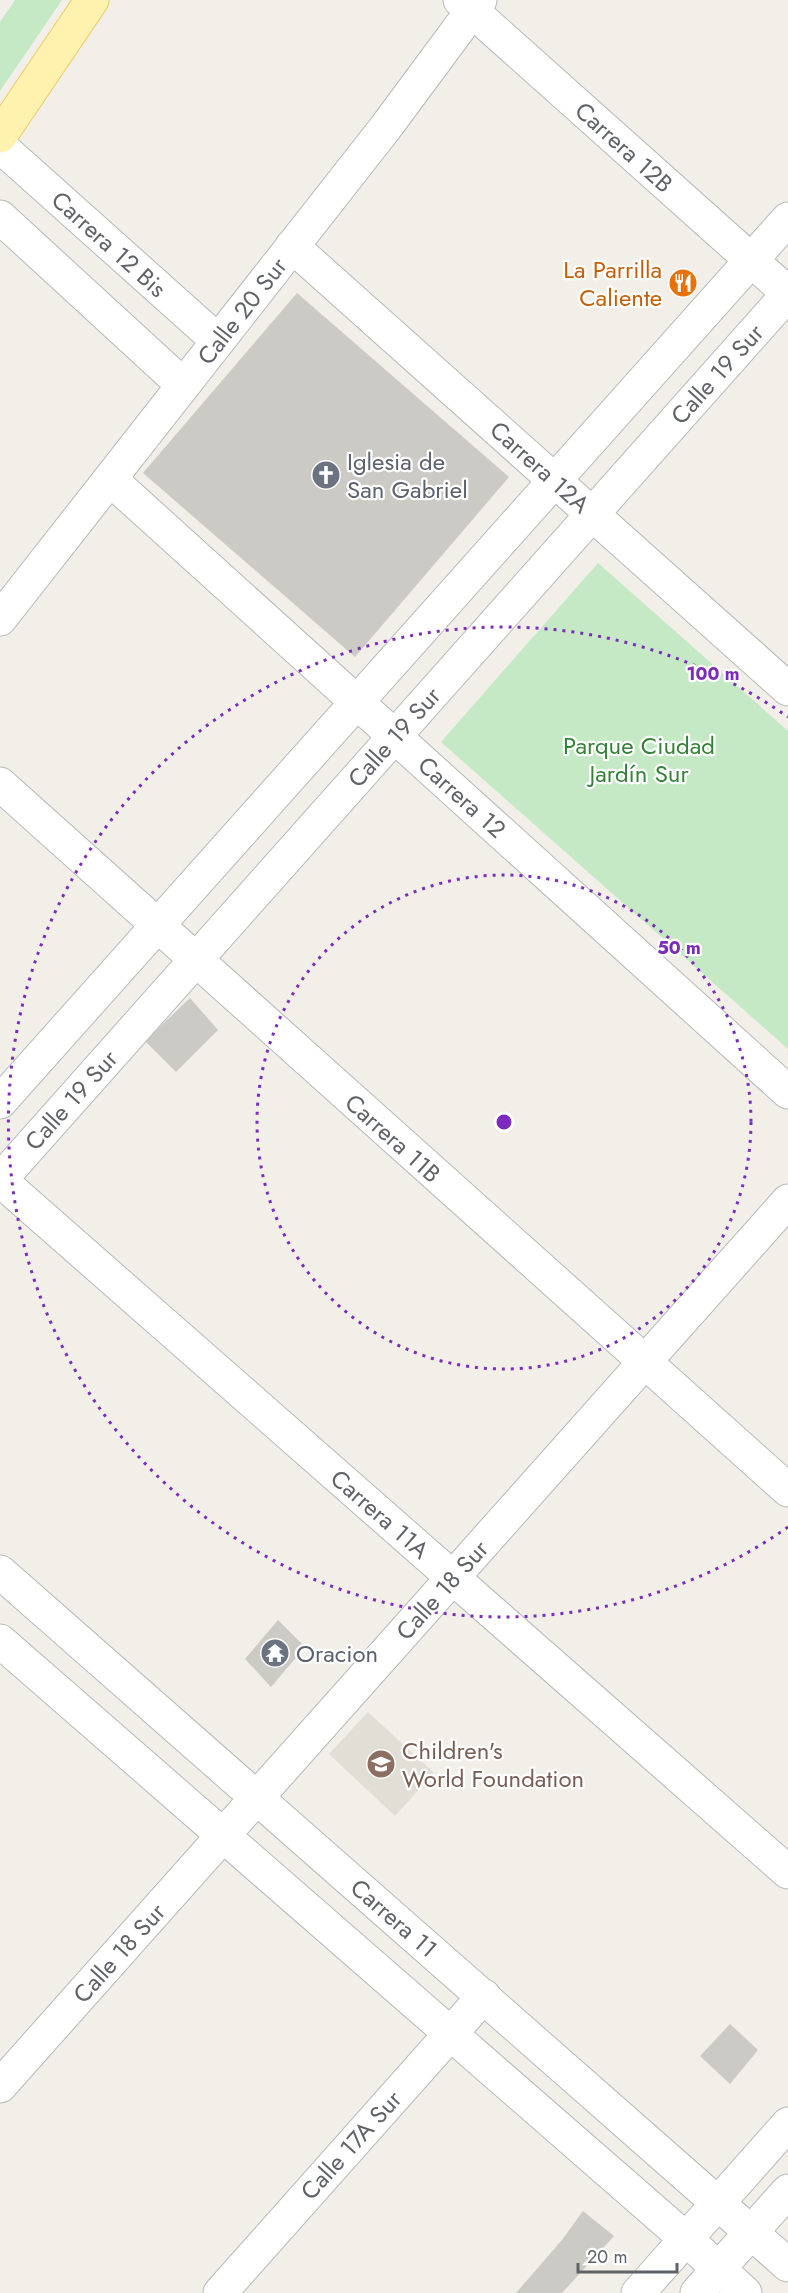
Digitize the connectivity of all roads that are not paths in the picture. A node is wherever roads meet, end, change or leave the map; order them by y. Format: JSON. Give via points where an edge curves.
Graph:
{"nodes":[{"id":1,"x":92,"y":0,"type":"edge"},
{"id":2,"x":471,"y":4,"type":"edge"},
{"id":3,"x":0,"y":136,"type":"edge"},
{"id":4,"x":0,"y":146,"type":"edge"},
{"id":5,"x":0,"y":217,"type":"edge"},
{"id":6,"x":788,"y":219,"type":"edge"},
{"id":7,"x":292,"y":246,"type":"junction"},
{"id":8,"x":751,"y":261,"type":"junction"},
{"id":9,"x":788,"y":294,"type":"edge"},
{"id":10,"x":218,"y":341,"type":"junction"},
{"id":11,"x":183,"y":386,"type":"junction"},
{"id":12,"x":110,"y":479,"type":"junction"},
{"id":13,"x":555,"y":480,"type":"junction"},
{"id":14,"x":592,"y":514,"type":"junction"},
{"id":15,"x":0,"y":619,"type":"edge"},
{"id":16,"x":788,"y":689,"type":"edge"},
{"id":17,"x":357,"y":702,"type":"junction"},
{"id":18,"x":395,"y":736,"type":"junction"},
{"id":19,"x":0,"y":784,"type":"edge"},
{"id":20,"x":159,"y":925,"type":"junction"},
{"id":21,"x":196,"y":959,"type":"junction"},
{"id":22,"x":788,"y":1092,"type":"edge"},
{"id":23,"x":0,"y":1102,"type":"edge"},
{"id":24,"x":0,"y":1180,"type":"edge"},
{"id":25,"x":788,"y":1201,"type":"edge"},
{"id":26,"x":645,"y":1362,"type":"junction"},
{"id":27,"x":788,"y":1490,"type":"edge"},
{"id":28,"x":0,"y":1572,"type":"edge"},
{"id":29,"x":452,"y":1578,"type":"junction"},
{"id":30,"x":33,"y":1601,"type":"junction"},
{"id":31,"x":0,"y":1639,"type":"edge"},
{"id":32,"x":256,"y":1798,"type":"junction"},
{"id":33,"x":223,"y":1835,"type":"junction"},
{"id":34,"x":788,"y":1872,"type":"edge"},
{"id":35,"x":484,"y":1996,"type":"junction"},
{"id":36,"x":450,"y":2033,"type":"junction"},
{"id":37,"x":0,"y":2086,"type":"edge"},
{"id":38,"x":788,"y":2124,"type":"edge"},
{"id":39,"x":788,"y":2191,"type":"edge"},
{"id":40,"x":718,"y":2202,"type":"junction"},
{"id":41,"x":752,"y":2232,"type":"junction"},
{"id":42,"x":686,"y":2239,"type":"junction"},
{"id":43,"x":788,"y":2265,"type":"edge"},
{"id":44,"x":719,"y":2269,"type":"junction"},
{"id":45,"x":220,"y":2293,"type":"edge"},
{"id":46,"x":638,"y":2293,"type":"edge"},
{"id":47,"x":697,"y":2293,"type":"edge"},
{"id":48,"x":745,"y":2293,"type":"edge"}],
"edges":[{"from":1,"to":3,"type":"main road"},
{"from":2,"to":7,"type":"street","name":"Calle 20 Sur"},
{"from":2,"to":8,"type":"street","name":"Carrera 12B"},
{"from":4,"to":10,"type":"street","name":"Carrera 12 Bis"},
{"from":5,"to":11,"type":"street"},
{"from":6,"to":8,"type":"street","name":"Calle 19 Sur"},
{"from":7,"to":10,"type":"street","name":"Calle 20 Sur"},
{"from":7,"to":13,"type":"street","name":"Carrera 12A"},
{"from":8,"to":9,"type":"street","name":"Carrera 12B"},
{"from":8,"to":13,"type":"street","name":"Calle 19 Sur"},
{"from":9,"to":14,"type":"street","name":"Calle 19 Sur"},
{"from":10,"to":11,"type":"street","name":"Calle 20 Sur"},
{"from":11,"to":12,"type":"street","name":"Calle 20 Sur"},
{"from":12,"to":15,"type":"street","name":"Calle 20 Sur"},
{"from":12,"to":17,"type":"street","name":"Carrera 12"},
{"from":13,"to":14,"type":"street","name":"Carrera 12A"},
{"from":13,"to":17,"type":"street","name":"Calle 19 Sur"},
{"from":14,"to":16,"type":"street","name":"Carrera 12A"},
{"from":14,"to":18,"type":"street","name":"Calle 19 Sur"},
{"from":17,"to":18,"type":"street","name":"Carrera 12"},
{"from":17,"to":20,"type":"street","name":"Calle 19 Sur"},
{"from":18,"to":21,"type":"street","name":"Calle 19 Sur"},
{"from":18,"to":22,"type":"street","name":"Carrera 12"},
{"from":19,"to":20,"type":"street","name":"Carrera 11B"},
{"from":20,"to":21,"type":"street","name":"Carrera 11B"},
{"from":20,"to":23,"type":"street","name":"Calle 19 Sur"},
{"from":21,"to":24,"type":"street","name":"Calle 19 Sur"},
{"from":21,"to":26,"type":"street","name":"Carrera 11B"},
{"from":24,"to":29,"type":"street","name":"Carrera 11A"},
{"from":25,"to":26,"type":"street","name":"Calle 18 Sur"},
{"from":26,"to":27,"type":"street","name":"Carrera 11B"},
{"from":26,"to":29,"type":"street","name":"Calle 18 Sur"},
{"from":28,"to":30,"type":"street","name":"Carrera 11"},
{"from":29,"to":32,"type":"street","name":"Calle 18 Sur"},
{"from":29,"to":34,"type":"street","name":"Carrera 11A"},
{"from":30,"to":31,"type":"street"},
{"from":30,"to":32,"type":"street","name":"Carrera 11"},
{"from":31,"to":33,"type":"street","name":"Carrera 11"},
{"from":32,"to":33,"type":"street","name":"Calle 18 Sur"},
{"from":32,"to":35,"type":"street","name":"Carrera 11"},
{"from":33,"to":36,"type":"street","name":"Carrera 11"},
{"from":33,"to":37,"type":"street","name":"Calle 18 Sur"},
{"from":35,"to":36,"type":"street","name":"Calle 17A Sur"},
{"from":35,"to":40,"type":"street","name":"Carrera 11"},
{"from":36,"to":42,"type":"street","name":"Carrera 11"},
{"from":36,"to":45,"type":"street","name":"Calle 17A Sur"},
{"from":38,"to":40,"type":"street"},
{"from":39,"to":41,"type":"street"},
{"from":40,"to":41,"type":"street","name":"Carrera 11"},
{"from":40,"to":42,"type":"street"},
{"from":41,"to":43,"type":"street","name":"Carrera 11"},
{"from":41,"to":44,"type":"street"},
{"from":42,"to":44,"type":"street","name":"Carrera 11"},
{"from":42,"to":46,"type":"street"},
{"from":44,"to":47,"type":"street"},
{"from":44,"to":48,"type":"street","name":"Carrera 11"}]}
